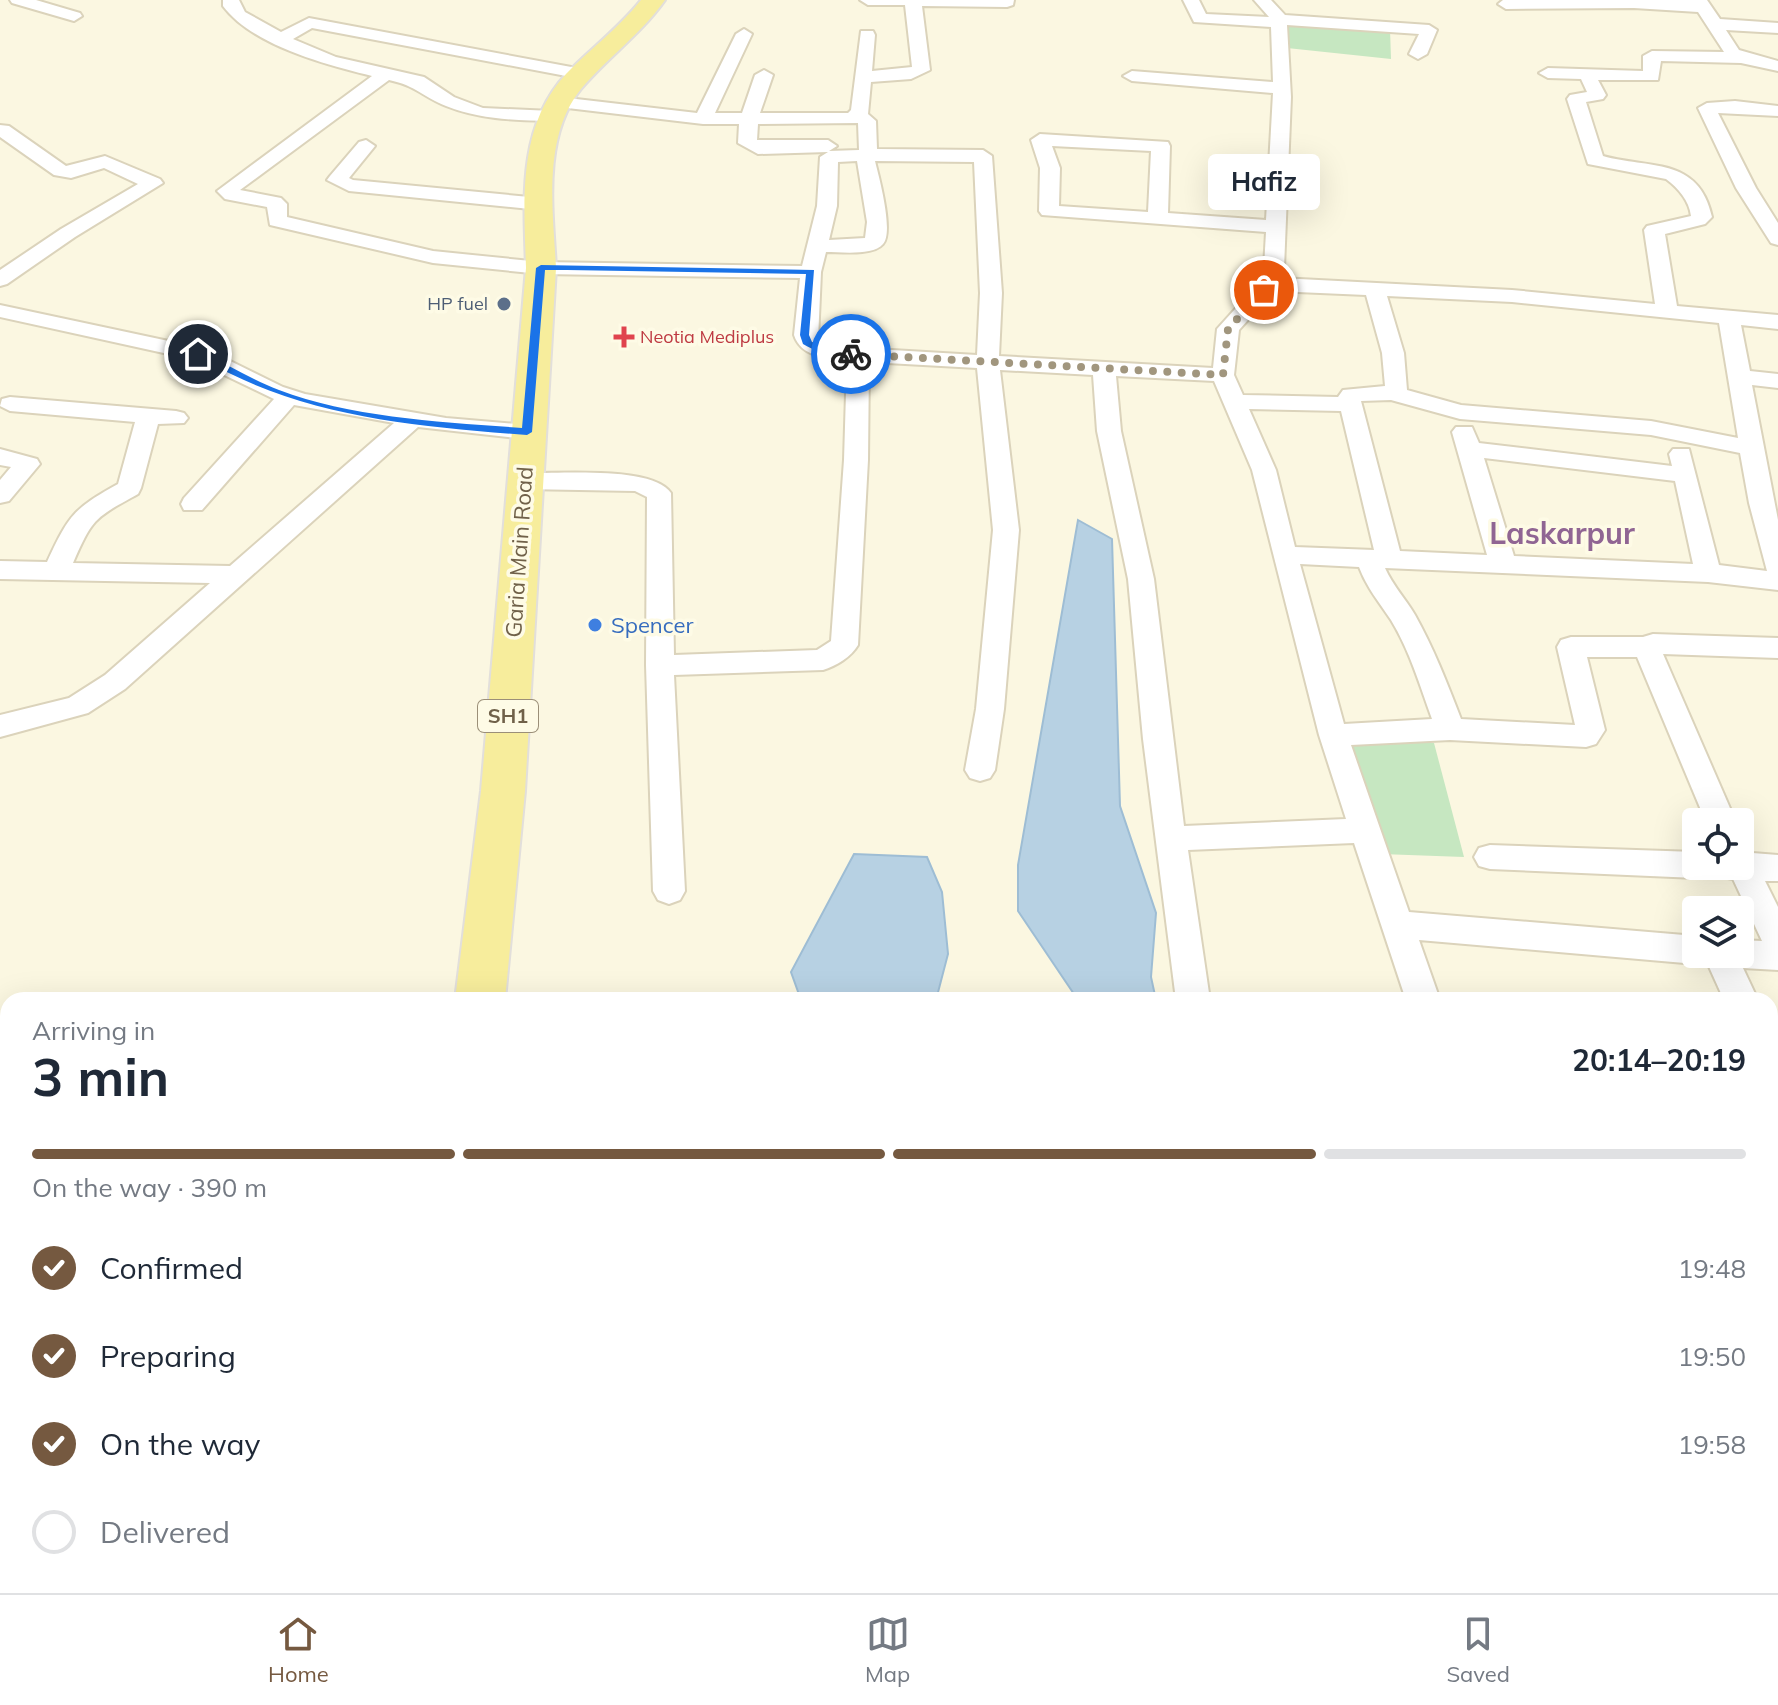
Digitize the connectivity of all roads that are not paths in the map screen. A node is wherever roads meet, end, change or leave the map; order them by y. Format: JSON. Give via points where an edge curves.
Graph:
{"nodes":[{"id":1,"x":18,"y":0,"type":"edge"},
{"id":2,"x":231,"y":0,"type":"edge"},
{"id":3,"x":653,"y":0,"type":"edge"},
{"id":4,"x":868,"y":0,"type":"edge"},
{"id":5,"x":1191,"y":0,"type":"edge"},
{"id":6,"x":913,"y":2,"type":"edge"},
{"id":7,"x":1007,"y":2,"type":"dead end"},
{"id":8,"x":1506,"y":4,"type":"dead end"},
{"id":9,"x":1700,"y":4,"type":"edge"},
{"id":10,"x":1273,"y":13,"type":"edge"},
{"id":11,"x":74,"y":16,"type":"dead end"},
{"id":12,"x":1712,"y":24,"type":"junction"},
{"id":13,"x":1778,"y":28,"type":"edge"},
{"id":14,"x":744,"y":34,"type":"dead end"},
{"id":15,"x":867,"y":35,"type":"dead end"},
{"id":16,"x":280,"y":40,"type":"junction"},
{"id":17,"x":1418,"y":54,"type":"dead end"},
{"id":18,"x":1741,"y":58,"type":"junction"},
{"id":19,"x":1778,"y":66,"type":"edge"},
{"id":20,"x":1548,"y":73,"type":"dead end"},
{"id":21,"x":386,"y":74,"type":"junction"},
{"id":22,"x":582,"y":74,"type":"junction"},
{"id":23,"x":1587,"y":74,"type":"junction"},
{"id":24,"x":764,"y":75,"type":"dead end"},
{"id":25,"x":1132,"y":76,"type":"dead end"},
{"id":26,"x":863,"y":77,"type":"junction"},
{"id":27,"x":1282,"y":88,"type":"junction"},
{"id":28,"x":555,"y":109,"type":"junction"},
{"id":29,"x":1778,"y":111,"type":"edge"},
{"id":30,"x":858,"y":115,"type":"junction"},
{"id":31,"x":703,"y":119,"type":"junction"},
{"id":32,"x":749,"y":119,"type":"junction"},
{"id":33,"x":2,"y":130,"type":"dead end"},
{"id":34,"x":366,"y":146,"type":"dead end"},
{"id":35,"x":828,"y":146,"type":"dead end"},
{"id":36,"x":865,"y":155,"type":"junction"},
{"id":37,"x":540,"y":204,"type":"junction"},
{"id":38,"x":1158,"y":219,"type":"junction"},
{"id":39,"x":1276,"y":227,"type":"junction"},
{"id":40,"x":1778,"y":239,"type":"edge"},
{"id":41,"x":817,"y":246,"type":"junction"},
{"id":42,"x":541,"y":268,"type":"junction"},
{"id":43,"x":811,"y":272,"type":"junction"},
{"id":44,"x":0,"y":280,"type":"edge"},
{"id":45,"x":1267,"y":284,"type":"junction"},
{"id":46,"x":1374,"y":288,"type":"junction"},
{"id":47,"x":0,"y":311,"type":"edge"},
{"id":48,"x":1667,"y":312,"type":"junction"},
{"id":49,"x":1729,"y":317,"type":"junction"},
{"id":50,"x":1778,"y":322,"type":"edge"},
{"id":51,"x":858,"y":355,"type":"junction"},
{"id":52,"x":988,"y":362,"type":"junction"},
{"id":53,"x":1104,"y":368,"type":"junction"},
{"id":54,"x":1223,"y":375,"type":"junction"},
{"id":55,"x":1739,"y":377,"type":"junction"},
{"id":56,"x":1778,"y":381,"type":"edge"},
{"id":57,"x":1396,"y":394,"type":"junction"},
{"id":58,"x":289,"y":396,"type":"junction"},
{"id":59,"x":1236,"y":402,"type":"junction"},
{"id":60,"x":10,"y":404,"type":"edge"},
{"id":61,"x":1350,"y":404,"type":"junction"},
{"id":62,"x":1460,"y":412,"type":"junction"},
{"id":63,"x":148,"y":416,"type":"junction"},
{"id":64,"x":176,"y":418,"type":"dead end"},
{"id":65,"x":412,"y":420,"type":"junction"},
{"id":66,"x":527,"y":432,"type":"junction"},
{"id":67,"x":1676,"y":433,"type":"junction"},
{"id":68,"x":1468,"y":449,"type":"junction"},
{"id":69,"x":1752,"y":456,"type":"junction"},
{"id":70,"x":0,"y":457,"type":"edge"},
{"id":71,"x":1778,"y":467,"type":"edge"},
{"id":72,"x":1685,"y":475,"type":"junction"},
{"id":73,"x":523,"y":481,"type":"junction"},
{"id":74,"x":0,"y":495,"type":"edge"},
{"id":75,"x":193,"y":504,"type":"dead end"},
{"id":76,"x":1284,"y":555,"type":"junction"},
{"id":77,"x":1378,"y":558,"type":"junction"},
{"id":78,"x":1503,"y":564,"type":"junction"},
{"id":79,"x":1778,"y":567,"type":"edge"},
{"id":80,"x":0,"y":570,"type":"edge"},
{"id":81,"x":56,"y":572,"type":"junction"},
{"id":82,"x":1708,"y":573,"type":"junction"},
{"id":83,"x":237,"y":575,"type":"junction"},
{"id":84,"x":1778,"y":581,"type":"edge"},
{"id":85,"x":1649,"y":647,"type":"junction"},
{"id":86,"x":1778,"y":648,"type":"edge"},
{"id":87,"x":660,"y":665,"type":"junction"},
{"id":88,"x":0,"y":726,"type":"edge"},
{"id":89,"x":1450,"y":729,"type":"junction"},
{"id":90,"x":1333,"y":735,"type":"junction"},
{"id":91,"x":980,"y":770,"type":"dead end"},
{"id":92,"x":1715,"y":808,"type":"edge"},
{"id":93,"x":1367,"y":830,"type":"junction"},
{"id":94,"x":1171,"y":839,"type":"junction"},
{"id":95,"x":1490,"y":857,"type":"dead end"},
{"id":96,"x":1682,"y":864,"type":"edge"},
{"id":97,"x":1754,"y":867,"type":"edge"},
{"id":98,"x":1778,"y":868,"type":"edge"},
{"id":99,"x":1743,"y":880,"type":"edge"},
{"id":100,"x":669,"y":891,"type":"dead end"},
{"id":101,"x":1400,"y":925,"type":"junction"},
{"id":102,"x":1778,"y":941,"type":"edge"},
{"id":103,"x":1682,"y":949,"type":"edge"},
{"id":104,"x":1754,"y":955,"type":"edge"},
{"id":105,"x":1778,"y":956,"type":"edge"},
{"id":106,"x":1726,"y":968,"type":"edge"},
{"id":107,"x":481,"y":992,"type":"edge"},
{"id":108,"x":1192,"y":992,"type":"edge"},
{"id":109,"x":1421,"y":992,"type":"edge"},
{"id":110,"x":1737,"y":992,"type":"edge"}],
"edges":[{"from":1,"to":11,"type":"street"},
{"from":2,"to":16,"type":"street","via":[[239,15]]},
{"from":3,"to":22,"type":"main road","name":"Garia Main Road","number":"SH1"},
{"from":4,"to":6,"type":"street"},
{"from":5,"to":10,"type":"street","via":[[1200,19]]},
{"from":6,"to":7,"type":"street"},
{"from":6,"to":26,"type":"street","via":[[921,70]]},
{"from":8,"to":9,"type":"street"},
{"from":9,"to":12,"type":"street"},
{"from":10,"to":17,"type":"street","via":[[1429,30]]},
{"from":10,"to":27,"type":"street"},
{"from":12,"to":13,"type":"street"},
{"from":12,"to":18,"type":"street"},
{"from":14,"to":31,"type":"street"},
{"from":15,"to":26,"type":"street"},
{"from":16,"to":21,"type":"street","via":[[320,58]]},
{"from":16,"to":22,"type":"street","via":[[316,17]]},
{"from":18,"to":19,"type":"street"},
{"from":18,"to":23,"type":"street","via":[[1652,56],[1652,76]]},
{"from":20,"to":23,"type":"street"},
{"from":21,"to":28,"type":"street","via":[[418,81],[448,101],[481,113]]},
{"from":21,"to":42,"type":"street","via":[[227,191],[274,202],[277,221],[402,251]]},
{"from":22,"to":28,"type":"main road","name":"Garia Main Road","number":"SH1"},
{"from":23,"to":48,"type":"street","via":[[1597,95],[1576,99],[1595,160],[1669,172],[1686,185],[1701,209],[1698,220],[1654,230]]},
{"from":24,"to":32,"type":"street"},
{"from":25,"to":27,"type":"street"},
{"from":26,"to":30,"type":"street"},
{"from":27,"to":39,"type":"street"},
{"from":28,"to":31,"type":"street"},
{"from":28,"to":37,"type":"main road","name":"Garia Main Road","number":"SH1"},
{"from":29,"to":40,"type":"street","via":[[1707,108]]},
{"from":30,"to":32,"type":"street"},
{"from":30,"to":36,"type":"street","via":[[867,121]]},
{"from":31,"to":32,"type":"street"},
{"from":32,"to":35,"type":"street","via":[[750,146]]},
{"from":33,"to":44,"type":"street","via":[[61,171],[105,162],[153,183]]},
{"from":34,"to":37,"type":"street","via":[[337,180]]},
{"from":36,"to":41,"type":"street","via":[[829,157],[827,206]]},
{"from":36,"to":41,"type":"street","via":[[877,222],[875,241]]},
{"from":36,"to":52,"type":"street","via":[[983,156],[991,293]]},
{"from":37,"to":42,"type":"main road","name":"Garia Main Road","number":"SH1"},
{"from":38,"to":38,"type":"street","via":[[1049,211],[1050,168],[1040,140],[1161,146]]},
{"from":38,"to":39,"type":"street"},
{"from":39,"to":45,"type":"street","via":[[1274,268]]},
{"from":41,"to":43,"type":"street"},
{"from":42,"to":43,"type":"street"},
{"from":42,"to":66,"type":"main road","name":"Garia Main Road","number":"SH1"},
{"from":43,"to":51,"type":"street","via":[[808,344]]},
{"from":45,"to":46,"type":"street"},
{"from":45,"to":54,"type":"street","via":[[1228,329]]},
{"from":46,"to":48,"type":"street"},
{"from":46,"to":57,"type":"street","via":[[1390,333]]},
{"from":47,"to":58,"type":"street","via":[[198,354]]},
{"from":48,"to":49,"type":"street"},
{"from":49,"to":50,"type":"street"},
{"from":49,"to":55,"type":"street"},
{"from":51,"to":52,"type":"street"},
{"from":51,"to":87,"type":"street","via":[[844,645],[823,660]]},
{"from":52,"to":53,"type":"street"},
{"from":52,"to":91,"type":"street","via":[[1006,530]]},
{"from":53,"to":54,"type":"street"},
{"from":53,"to":94,"type":"street","via":[[1109,431],[1141,579]]},
{"from":54,"to":59,"type":"street"},
{"from":55,"to":56,"type":"street"},
{"from":55,"to":69,"type":"street"},
{"from":57,"to":61,"type":"street","via":[[1351,395]]},
{"from":57,"to":62,"type":"street"},
{"from":58,"to":65,"type":"street"},
{"from":58,"to":75,"type":"street"},
{"from":59,"to":61,"type":"street"},
{"from":59,"to":76,"type":"street","via":[[1264,470]]},
{"from":60,"to":63,"type":"street"},
{"from":61,"to":77,"type":"street"},
{"from":62,"to":67,"type":"street"},
{"from":62,"to":68,"type":"street"},
{"from":63,"to":64,"type":"street"},
{"from":63,"to":81,"type":"street","via":[[129,488],[78,523]]},
{"from":65,"to":66,"type":"street"},
{"from":65,"to":83,"type":"street"},
{"from":66,"to":73,"type":"main road","name":"Garia Main Road","number":"SH1"},
{"from":67,"to":69,"type":"street"},
{"from":67,"to":72,"type":"street"},
{"from":68,"to":72,"type":"street"},
{"from":68,"to":78,"type":"street"},
{"from":69,"to":71,"type":"street"},
{"from":69,"to":79,"type":"street"},
{"from":70,"to":74,"type":"street","via":[[28,464]]},
{"from":72,"to":82,"type":"street"},
{"from":73,"to":87,"type":"street","via":[[640,483],[659,493]]},
{"from":73,"to":107,"type":"main road","name":"Garia Main Road","number":"SH1","via":[[503,791]]},
{"from":76,"to":77,"type":"street"},
{"from":76,"to":90,"type":"street"},
{"from":77,"to":78,"type":"street"},
{"from":77,"to":89,"type":"street","via":[[1380,588],[1426,662]]},
{"from":78,"to":82,"type":"street"},
{"from":80,"to":81,"type":"street"},
{"from":81,"to":83,"type":"street"},
{"from":82,"to":84,"type":"street"},
{"from":83,"to":88,"type":"street","via":[[93,698],[53,715]]},
{"from":85,"to":86,"type":"street"},
{"from":85,"to":89,"type":"street","via":[[1571,647],[1591,730],[1586,736]]},
{"from":85,"to":92,"type":"street"},
{"from":87,"to":100,"type":"street"},
{"from":89,"to":90,"type":"street"},
{"from":90,"to":93,"type":"street"},
{"from":93,"to":94,"type":"street"},
{"from":93,"to":101,"type":"street"},
{"from":94,"to":108,"type":"street"},
{"from":95,"to":96,"type":"street"},
{"from":97,"to":98,"type":"street"},
{"from":99,"to":102,"type":"street"},
{"from":101,"to":103,"type":"street"},
{"from":101,"to":109,"type":"street"},
{"from":104,"to":105,"type":"street"},
{"from":106,"to":110,"type":"street"}]}
